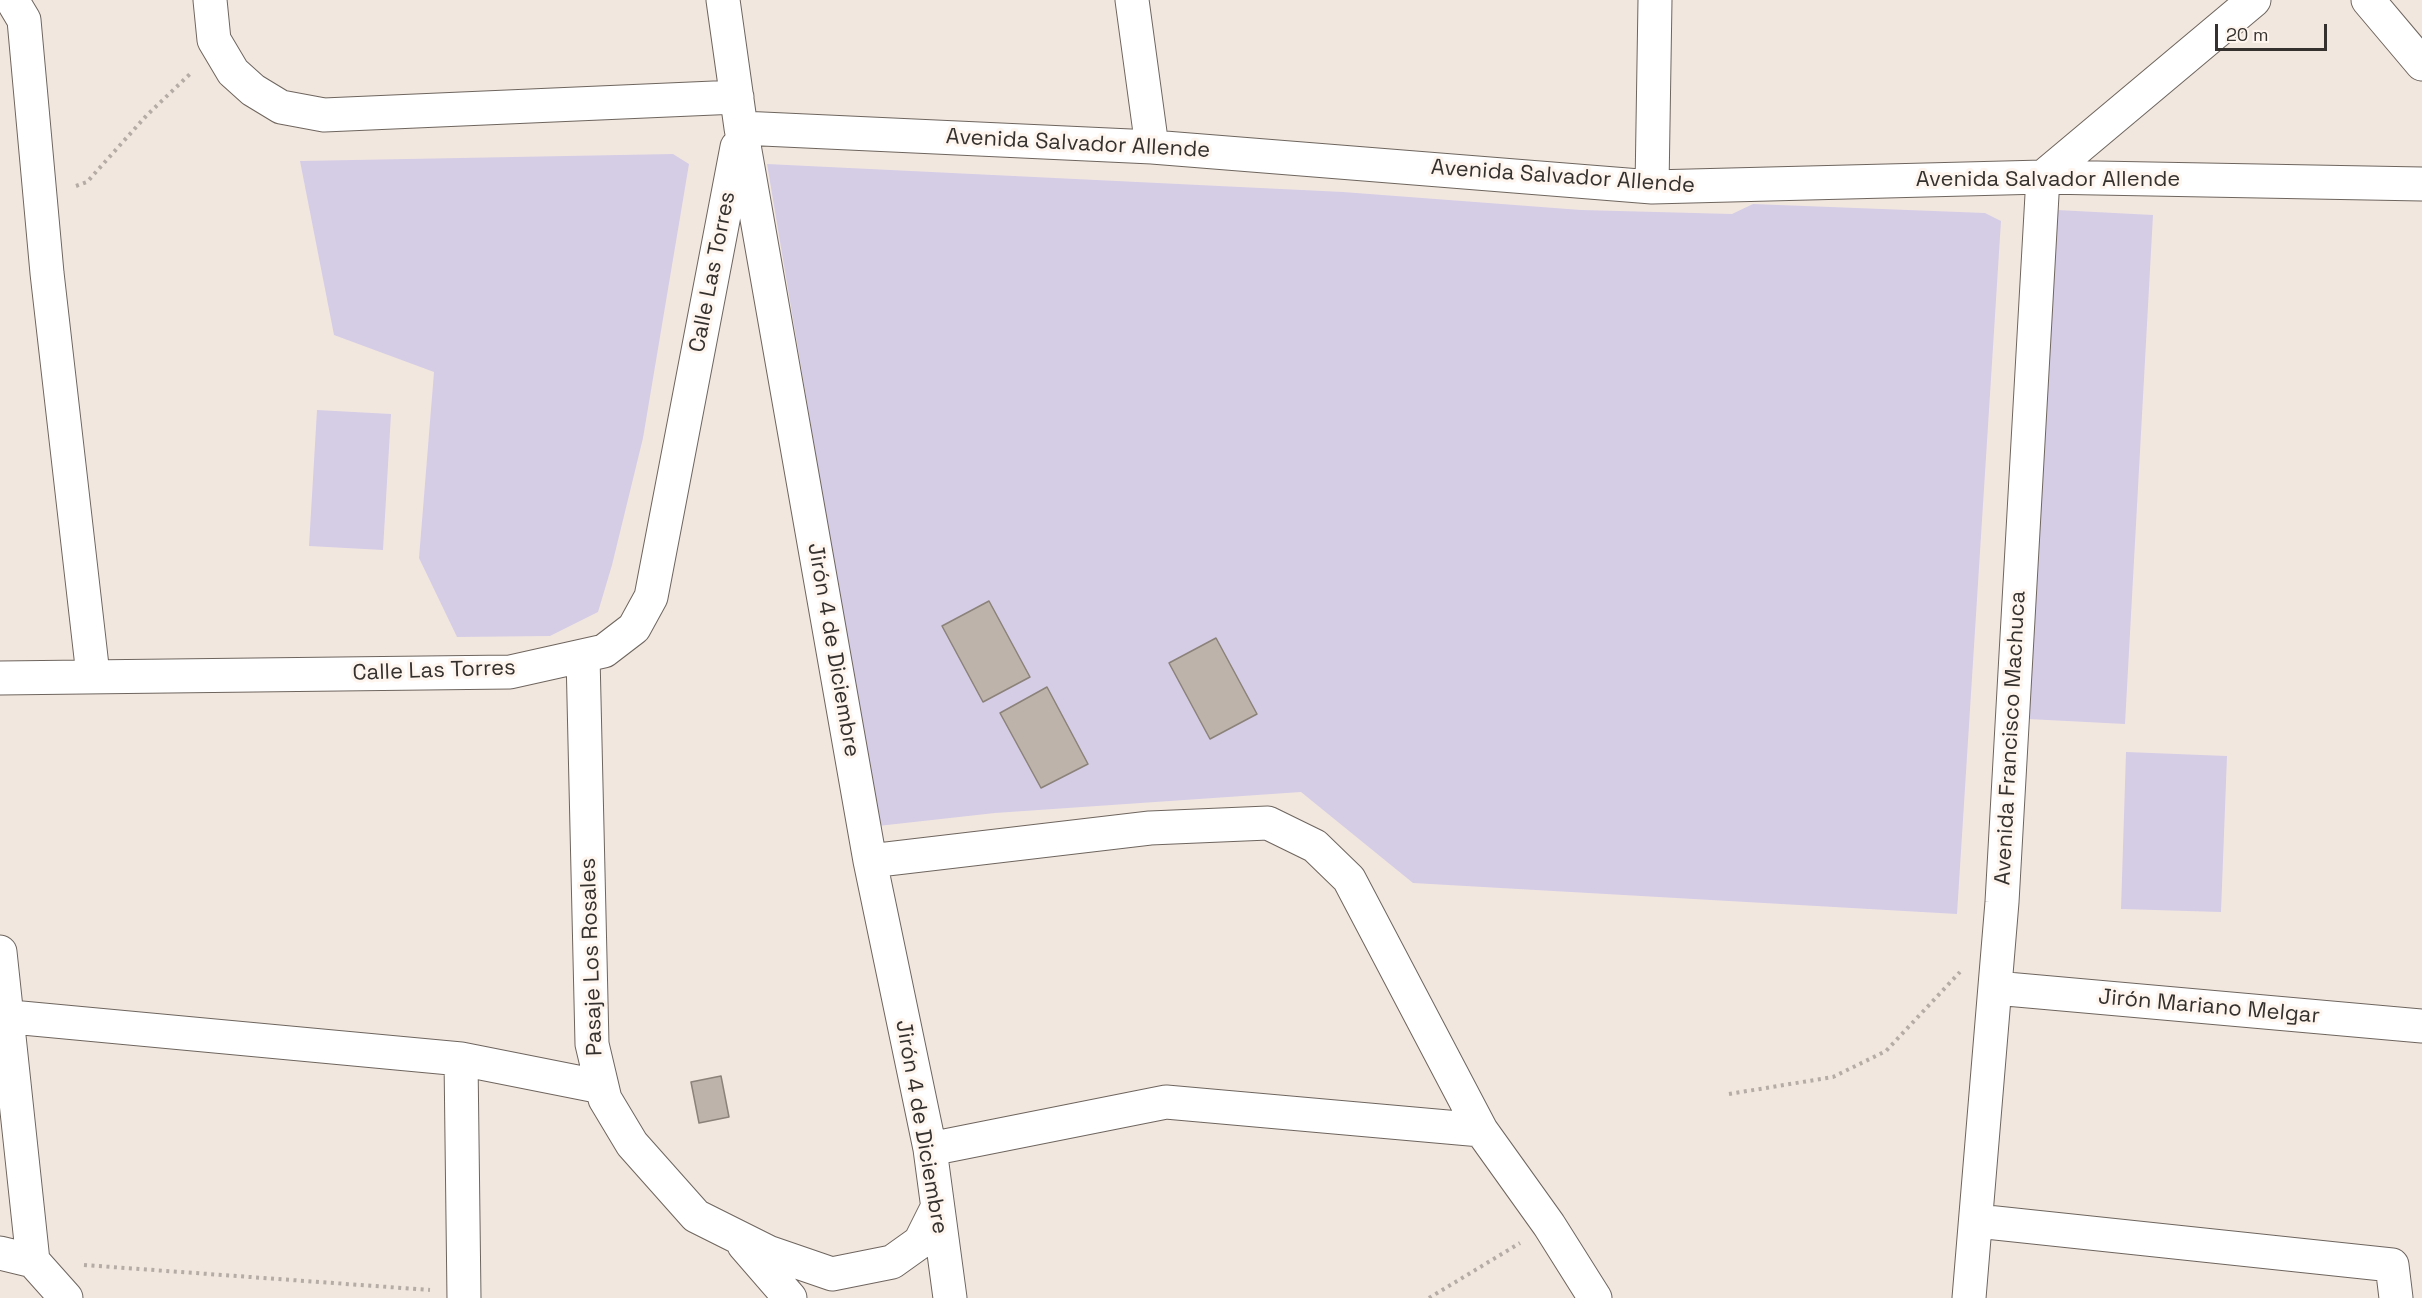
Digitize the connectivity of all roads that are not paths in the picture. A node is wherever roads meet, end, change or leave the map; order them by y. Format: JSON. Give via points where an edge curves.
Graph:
{"nodes":[{"id":1,"x":12,"y":0,"type":"edge"},
{"id":2,"x":210,"y":0,"type":"edge"},
{"id":3,"x":723,"y":0,"type":"edge"},
{"id":4,"x":1132,"y":0,"type":"edge"},
{"id":5,"x":1654,"y":0,"type":"edge"},
{"id":6,"x":2254,"y":0,"type":"edge"},
{"id":7,"x":2368,"y":0,"type":"edge"},
{"id":8,"x":2422,"y":64,"type":"edge"},
{"id":9,"x":739,"y":112,"type":"junction"},
{"id":10,"x":1152,"y":147,"type":"junction"},
{"id":11,"x":2043,"y":177,"type":"junction"},
{"id":12,"x":2422,"y":184,"type":"edge"},
{"id":13,"x":1652,"y":187,"type":"junction"},
{"id":14,"x":584,"y":656,"type":"junction"},
{"id":15,"x":93,"y":675,"type":"junction"},
{"id":16,"x":0,"y":678,"type":"edge"},
{"id":17,"x":870,"y":861,"type":"junction"},
{"id":18,"x":0,"y":952,"type":"edge"},
{"id":19,"x":1995,"y":988,"type":"junction"},
{"id":20,"x":3,"y":1016,"type":"edge"},
{"id":21,"x":2422,"y":1026,"type":"edge"},
{"id":22,"x":461,"y":1059,"type":"junction"},
{"id":23,"x":602,"y":1087,"type":"junction"},
{"id":24,"x":1481,"y":1130,"type":"junction"},
{"id":25,"x":930,"y":1149,"type":"junction"},
{"id":26,"x":937,"y":1208,"type":"junction"},
{"id":27,"x":1977,"y":1221,"type":"junction"},
{"id":28,"x":737,"y":1237,"type":"junction"},
{"id":29,"x":0,"y":1253,"type":"edge"},
{"id":30,"x":33,"y":1261,"type":"junction"},
{"id":31,"x":464,"y":1292,"type":"edge"},
{"id":32,"x":66,"y":1298,"type":"edge"},
{"id":33,"x":790,"y":1298,"type":"edge"},
{"id":34,"x":950,"y":1298,"type":"edge"},
{"id":35,"x":1595,"y":1298,"type":"edge"},
{"id":36,"x":1969,"y":1298,"type":"edge"},
{"id":37,"x":2396,"y":1298,"type":"edge"}],
"edges":[{"from":1,"to":15,"type":"street","via":[[24,20],[40,201]]},
{"from":2,"to":9,"type":"street","name":"Avenida Salvador Allende","via":[[214,40],[233,72],[281,107],[324,115]]},
{"from":3,"to":9,"type":"street","name":"Jirón 4 de Diciembre"},
{"from":4,"to":10,"type":"street"},
{"from":5,"to":13,"type":"street"},
{"from":6,"to":11,"type":"street"},
{"from":7,"to":8,"type":"street"},
{"from":9,"to":10,"type":"street","name":"Avenida Salvador Allende"},
{"from":9,"to":14,"type":"street","name":"Calle Las Torres","via":[[651,597],[633,628],[604,651]]},
{"from":9,"to":17,"type":"street","name":"Jirón 4 de Diciembre"},
{"from":10,"to":13,"type":"street","name":"Avenida Salvador Allende"},
{"from":11,"to":12,"type":"street","name":"Avenida Salvador Allende"},
{"from":11,"to":13,"type":"street","name":"Avenida Salvador Allende"},
{"from":11,"to":19,"type":"street","name":"Avenida Francisco Machuca"},
{"from":14,"to":15,"type":"street","name":"Calle Las Torres","via":[[510,672]]},
{"from":14,"to":23,"type":"street","name":"Pasaje Los Rosales","via":[[592,1044]]},
{"from":15,"to":16,"type":"street","name":"Calle Las Torres"},
{"from":17,"to":24,"type":"street","via":[[1150,828],[1268,823],[1315,846],[1349,879]]},
{"from":17,"to":25,"type":"street","name":"Jirón 4 de Diciembre"},
{"from":18,"to":20,"type":"street"},
{"from":19,"to":21,"type":"street","name":"Jirón Mariano Melgar"},
{"from":19,"to":27,"type":"street","name":"Avenida Francisco Machuca"},
{"from":20,"to":22,"type":"street"},
{"from":20,"to":30,"type":"street"},
{"from":22,"to":23,"type":"street"},
{"from":22,"to":31,"type":"street"},
{"from":23,"to":28,"type":"street","name":"Pasaje Los Rosales","via":[[632,1144],[696,1216]]},
{"from":24,"to":25,"type":"street","via":[[1166,1102]]},
{"from":24,"to":35,"type":"street"},
{"from":25,"to":26,"type":"street","name":"Jirón 4 de Diciembre"},
{"from":26,"to":28,"type":"street","name":"Pasaje Los Rosales","via":[[920,1242],[892,1262],[832,1274]]},
{"from":26,"to":34,"type":"street","name":"Jirón 4 de Diciembre"},
{"from":27,"to":36,"type":"street","name":"Avenida Francisco Machuca"},
{"from":27,"to":37,"type":"street","via":[[2392,1265]]},
{"from":28,"to":33,"type":"street","name":"Pasaje Los Rosales"},
{"from":29,"to":30,"type":"street"},
{"from":30,"to":32,"type":"street"}]}
